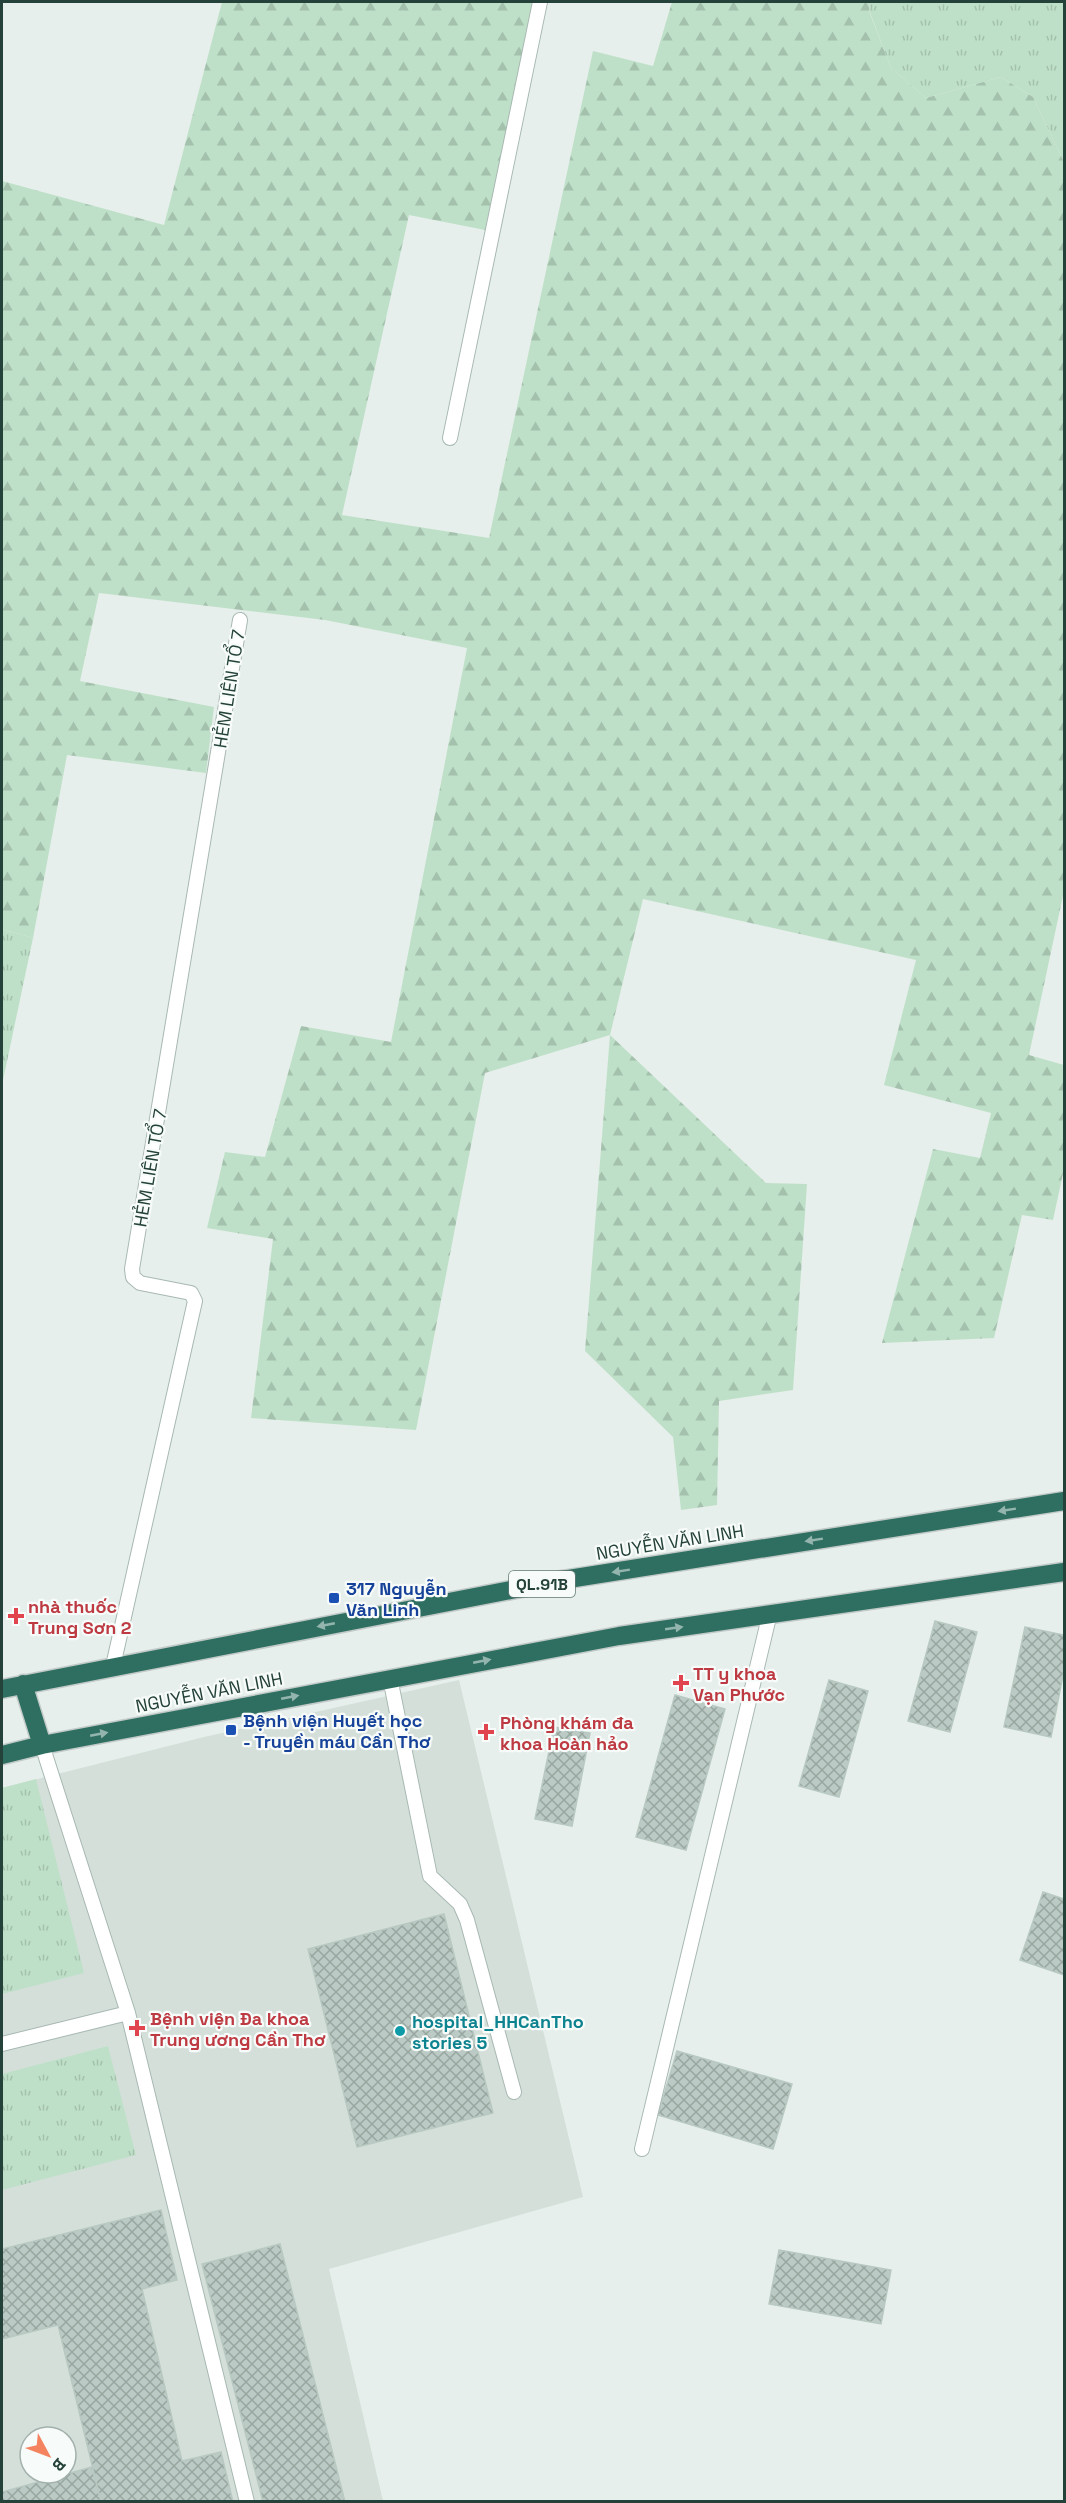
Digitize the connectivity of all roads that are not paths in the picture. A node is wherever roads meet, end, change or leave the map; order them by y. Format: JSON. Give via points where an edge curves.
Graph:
{"nodes":[{"id":1,"x":540,"y":2,"type":"edge"},
{"id":2,"x":450,"y":438,"type":"dead end"},
{"id":3,"x":240,"y":620,"type":"dead end"},
{"id":4,"x":1065,"y":1501,"type":"edge"},
{"id":5,"x":1065,"y":1572,"type":"edge"},
{"id":6,"x":770,"y":1613,"type":"junction"},
{"id":7,"x":113,"y":1666,"type":"junction"},
{"id":8,"x":390,"y":1678,"type":"junction"},
{"id":9,"x":23,"y":1684,"type":"junction"},
{"id":10,"x":2,"y":1689,"type":"edge"},
{"id":11,"x":42,"y":1745,"type":"junction"},
{"id":12,"x":2,"y":1755,"type":"edge"},
{"id":13,"x":128,"y":2013,"type":"junction"},
{"id":14,"x":2,"y":2044,"type":"edge"},
{"id":15,"x":514,"y":2092,"type":"dead end"},
{"id":16,"x":642,"y":2149,"type":"dead end"},
{"id":17,"x":247,"y":2502,"type":"edge"}],
"edges":[{"from":1,"to":2,"type":"lane"},
{"from":3,"to":7,"type":"lane","name":"HẺM LIÊN TỔ 7","via":[[132,1269],[132,1277],[140,1282],[191,1293],[195,1301]]},
{"from":4,"to":7,"type":"highway","name":"NGUYỄN VĂN LINH","number":"QL.91B","one_way":true,"via":[[562,1580]]},
{"from":5,"to":6,"type":"highway","name":"NGUYỄN VĂN LINH"},
{"from":8,"to":6,"type":"highway","name":"NGUYỄN VĂN LINH","one_way":true},
{"from":6,"to":16,"type":"lane"},
{"from":7,"to":9,"type":"highway","name":"NGUYỄN VĂN LINH","number":"QL.91B"},
{"from":11,"to":8,"type":"highway","name":"NGUYỄN VĂN LINH","one_way":true},
{"from":8,"to":15,"type":"lane","via":[[430,1876],[460,1904],[467,1920]]},
{"from":9,"to":10,"type":"highway","name":"NGUYỄN VĂN LINH","number":"QL.91B"},
{"from":9,"to":11,"type":"highway"},
{"from":11,"to":12,"type":"highway","name":"NGUYỄN VĂN LINH"},
{"from":11,"to":13,"type":"lane"},
{"from":13,"to":14,"type":"lane"},
{"from":13,"to":17,"type":"lane"}]}
